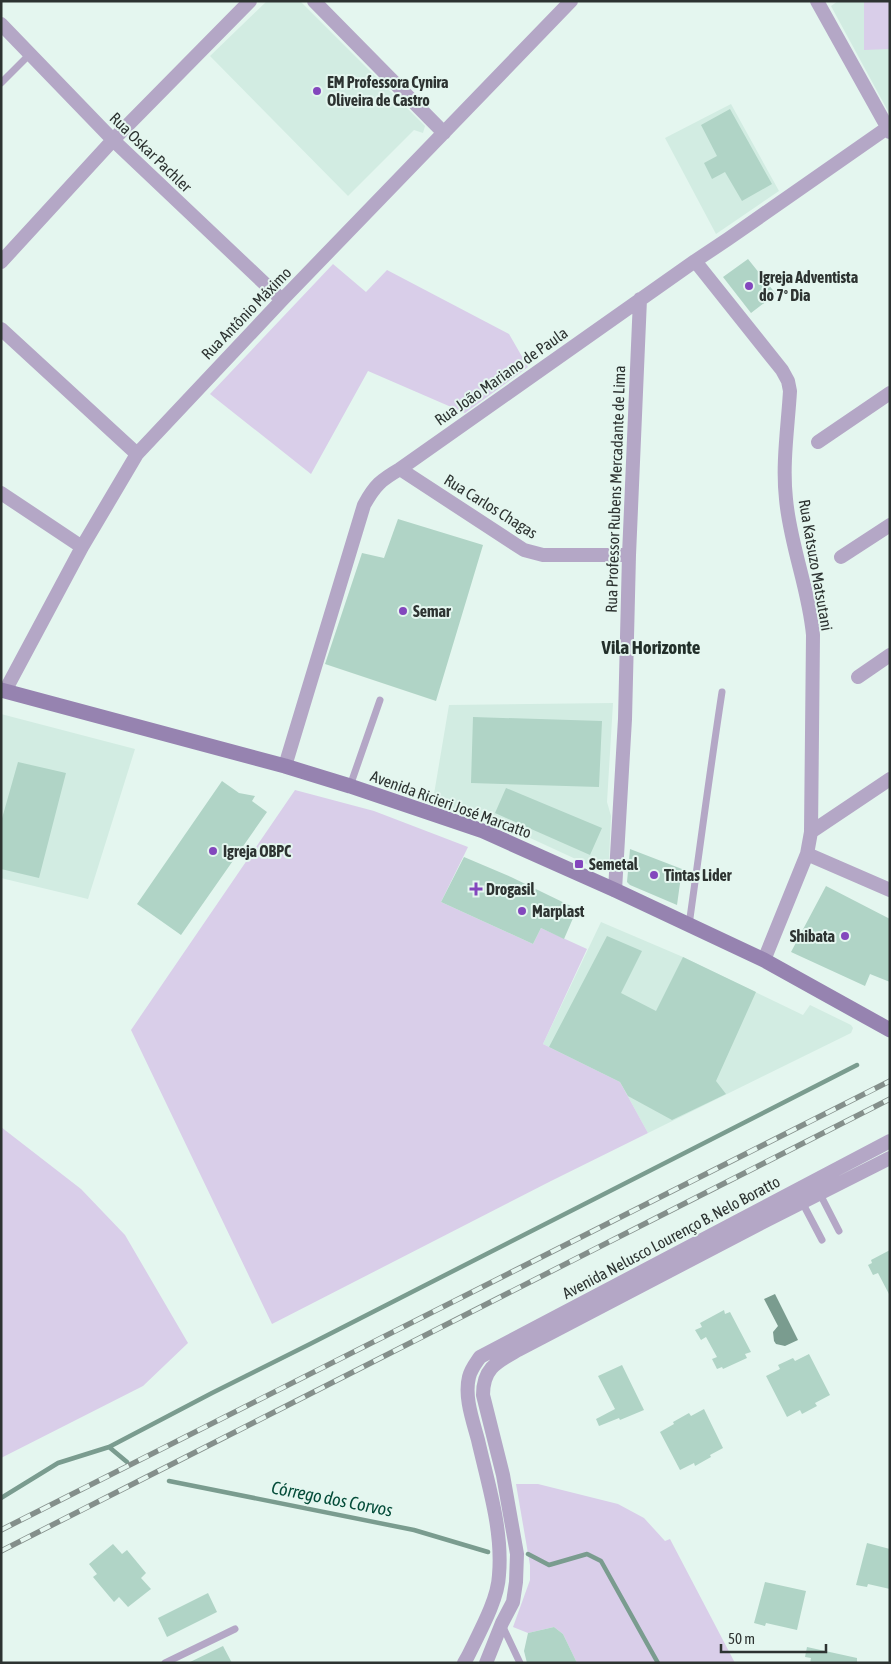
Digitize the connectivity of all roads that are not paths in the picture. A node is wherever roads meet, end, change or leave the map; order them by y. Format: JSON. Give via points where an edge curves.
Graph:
{"nodes":[{"id":1,"x":250,"y":1,"type":"edge"},
{"id":2,"x":314,"y":1,"type":"edge"},
{"id":3,"x":572,"y":1,"type":"edge"},
{"id":4,"x":817,"y":1,"type":"edge"},
{"id":5,"x":1,"y":24,"type":"edge"},
{"id":6,"x":30,"y":54,"type":"junction"},
{"id":7,"x":1,"y":83,"type":"edge"},
{"id":8,"x":889,"y":129,"type":"edge"},
{"id":9,"x":444,"y":133,"type":"junction"},
{"id":10,"x":113,"y":140,"type":"junction"},
{"id":11,"x":694,"y":260,"type":"junction"},
{"id":12,"x":1,"y":262,"type":"edge"},
{"id":13,"x":640,"y":299,"type":"junction"},
{"id":14,"x":282,"y":300,"type":"junction"},
{"id":15,"x":1,"y":329,"type":"edge"},
{"id":16,"x":890,"y":393,"type":"edge"},
{"id":17,"x":818,"y":442,"type":"dead end"},
{"id":18,"x":136,"y":454,"type":"junction"},
{"id":19,"x":400,"y":469,"type":"junction"},
{"id":20,"x":1,"y":493,"type":"edge"},
{"id":21,"x":890,"y":525,"type":"edge"},
{"id":22,"x":82,"y":547,"type":"junction"},
{"id":23,"x":629,"y":555,"type":"junction"},
{"id":24,"x":841,"y":557,"type":"dead end"},
{"id":25,"x":890,"y":655,"type":"edge"},
{"id":26,"x":858,"y":677,"type":"dead end"},
{"id":27,"x":3,"y":691,"type":"edge"},
{"id":28,"x":722,"y":692,"type":"dead end"},
{"id":29,"x":380,"y":700,"type":"dead end"},
{"id":30,"x":285,"y":766,"type":"junction"},
{"id":31,"x":890,"y":780,"type":"edge"},
{"id":32,"x":350,"y":786,"type":"junction"},
{"id":33,"x":811,"y":832,"type":"junction"},
{"id":34,"x":807,"y":854,"type":"junction"},
{"id":35,"x":615,"y":890,"type":"junction"},
{"id":36,"x":890,"y":890,"type":"edge"},
{"id":37,"x":689,"y":925,"type":"junction"},
{"id":38,"x":764,"y":960,"type":"junction"},
{"id":39,"x":889,"y":1029,"type":"edge"},
{"id":40,"x":890,"y":1141,"type":"edge"},
{"id":41,"x":890,"y":1158,"type":"edge"},
{"id":42,"x":820,"y":1194,"type":"junction"},
{"id":43,"x":802,"y":1202,"type":"junction"},
{"id":44,"x":764,"y":1214,"type":"junction"},
{"id":45,"x":839,"y":1231,"type":"dead end"},
{"id":46,"x":822,"y":1240,"type":"dead end"},
{"id":47,"x":502,"y":1623,"type":"junction"},
{"id":48,"x":235,"y":1629,"type":"dead end"},
{"id":49,"x":165,"y":1663,"type":"edge"},
{"id":50,"x":464,"y":1663,"type":"edge"},
{"id":51,"x":486,"y":1663,"type":"edge"},
{"id":52,"x":520,"y":1663,"type":"edge"}],
"edges":[{"from":1,"to":10,"type":"street"},
{"from":2,"to":9,"type":"street"},
{"from":3,"to":9,"type":"street","name":"Rua Antônio Máximo"},
{"from":4,"to":8,"type":"street"},
{"from":5,"to":6,"type":"street","name":"Rua Oskar Pachler"},
{"from":6,"to":7,"type":"lane"},
{"from":6,"to":10,"type":"street","name":"Rua Oskar Pachler"},
{"from":8,"to":11,"type":"street","name":"Rua João Mariano de Paula"},
{"from":9,"to":14,"type":"street","name":"Rua Antônio Máximo"},
{"from":10,"to":12,"type":"street"},
{"from":10,"to":14,"type":"street","name":"Rua Oskar Pachler"},
{"from":11,"to":13,"type":"street","name":"Rua João Mariano de Paula"},
{"from":11,"to":33,"type":"street","name":"Rua Katsuzo Matsutani","via":[[788,381],[786,499],[813,635]]},
{"from":13,"to":19,"type":"street","name":"Rua João Mariano de Paula"},
{"from":13,"to":23,"type":"street","name":"Rua Professor Rubens Mercadante de Lima"},
{"from":14,"to":18,"type":"street","name":"Rua Antônio Máximo"},
{"from":15,"to":18,"type":"street"},
{"from":16,"to":17,"type":"street"},
{"from":18,"to":22,"type":"street","name":"Rua Antônio Máximo"},
{"from":19,"to":23,"type":"street","name":"Rua Carlos Chagas","via":[[524,550],[543,555]]},
{"from":19,"to":30,"type":"street","name":"Rua João Mariano de Paula","via":[[373,489],[364,505]]},
{"from":20,"to":22,"type":"street"},
{"from":21,"to":24,"type":"street"},
{"from":22,"to":27,"type":"street","name":"Rua Antônio Máximo"},
{"from":23,"to":35,"type":"street","name":"Rua Professor Rubens Mercadante de Lima","via":[[625,718]]},
{"from":25,"to":26,"type":"street"},
{"from":27,"to":30,"type":"main road","name":"Avenida Ricieri José Marcatto"},
{"from":28,"to":37,"type":"lane"},
{"from":29,"to":32,"type":"lane"},
{"from":30,"to":32,"type":"main road","name":"Avenida Ricieri José Marcatto"},
{"from":31,"to":33,"type":"street"},
{"from":32,"to":35,"type":"main road","name":"Avenida Ricieri José Marcatto","via":[[483,832]]},
{"from":33,"to":34,"type":"street","name":"Rua Katsuzo Matsutani"},
{"from":34,"to":36,"type":"street"},
{"from":34,"to":38,"type":"street","name":"Rua Katsuzo Matsutani"},
{"from":35,"to":37,"type":"main road","name":"Avenida Ricieri José Marcatto"},
{"from":37,"to":38,"type":"main road","name":"Avenida Ricieri José Marcatto"},
{"from":38,"to":39,"type":"main road","name":"Avenida Ricieri José Marcatto"},
{"from":40,"to":44,"type":"street","name":"Avenida Nelusco Lourenço B. Nelo Boratto"},
{"from":41,"to":42,"type":"street","name":"Avenida Nelusco Lourenço B. Nelo Boratto"},
{"from":42,"to":43,"type":"street","name":"Avenida Nelusco Lourenço B. Nelo Boratto"},
{"from":42,"to":45,"type":"lane"},
{"from":43,"to":44,"type":"street","name":"Avenida Nelusco Lourenço B. Nelo Boratto"},
{"from":43,"to":46,"type":"lane"},
{"from":44,"to":47,"type":"street","name":"Avenida Nelusco Lourenço B. Nelo Boratto","via":[[518,1350],[489,1371],[483,1383],[486,1409],[504,1475],[517,1554],[513,1602]]},
{"from":44,"to":50,"type":"street","name":"Avenida Nelusco Lourenço B. Nelo Boratto","via":[[480,1357],[472,1368],[469,1405],[495,1511],[500,1574],[498,1590]]},
{"from":47,"to":51,"type":"street"},
{"from":47,"to":52,"type":"lane"},
{"from":48,"to":49,"type":"lane"}]}
